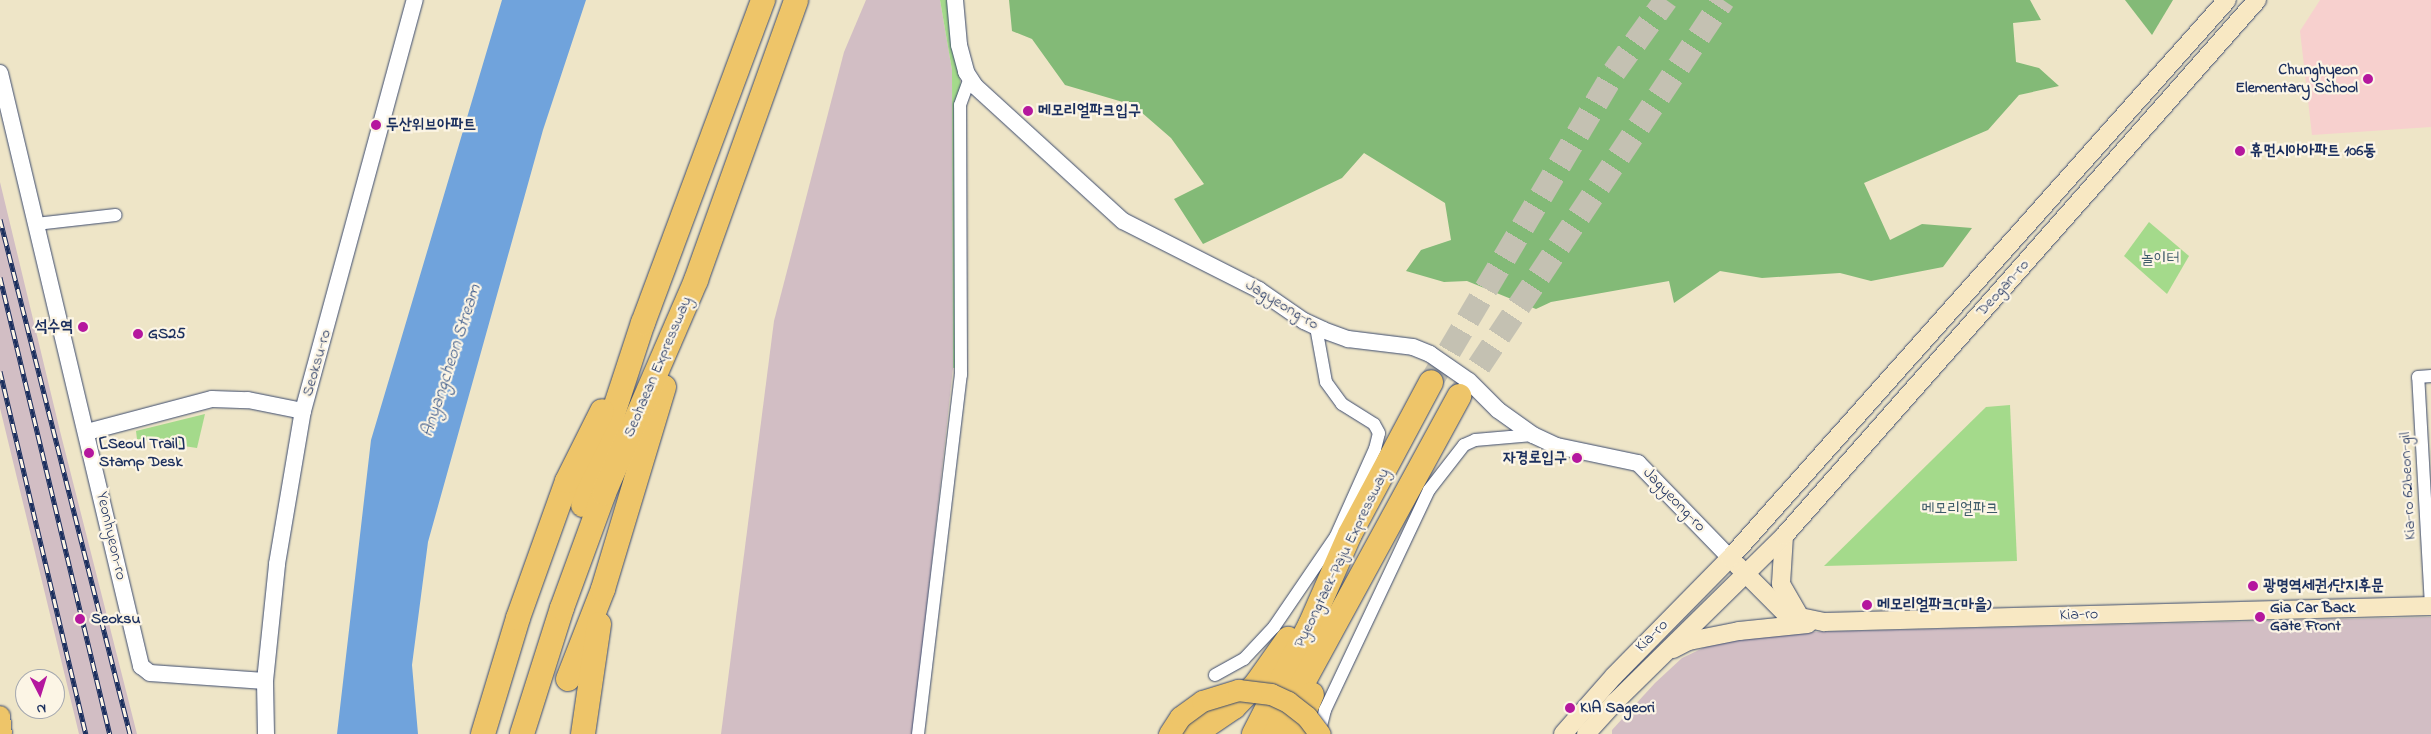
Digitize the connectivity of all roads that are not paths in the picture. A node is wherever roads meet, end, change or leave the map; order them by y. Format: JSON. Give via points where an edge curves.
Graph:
{"nodes":[{"id":1,"x":415,"y":0,"type":"edge"},
{"id":2,"x":763,"y":0,"type":"edge"},
{"id":3,"x":796,"y":0,"type":"edge"},
{"id":4,"x":955,"y":0,"type":"edge"},
{"id":5,"x":2226,"y":0,"type":"edge"},
{"id":6,"x":2257,"y":0,"type":"edge"},
{"id":7,"x":0,"y":73,"type":"edge"},
{"id":8,"x":970,"y":78,"type":"junction"},
{"id":9,"x":115,"y":215,"type":"dead end"},
{"id":10,"x":36,"y":224,"type":"junction"},
{"id":11,"x":696,"y":280,"type":"junction"},
{"id":12,"x":643,"y":324,"type":"junction"},
{"id":13,"x":1316,"y":327,"type":"junction"},
{"id":14,"x":2431,"y":376,"type":"edge"},
{"id":15,"x":1431,"y":382,"type":"tunnel mouth"},
{"id":16,"x":1458,"y":396,"type":"tunnel mouth"},
{"id":17,"x":303,"y":411,"type":"junction"},
{"id":18,"x":87,"y":432,"type":"junction"},
{"id":19,"x":1533,"y":435,"type":"junction"},
{"id":20,"x":597,"y":490,"type":"junction"},
{"id":21,"x":2429,"y":533,"type":"edge"},
{"id":22,"x":1350,"y":534,"type":"junction"},
{"id":23,"x":1784,"y":536,"type":"junction"},
{"id":24,"x":1375,"y":548,"type":"junction"},
{"id":25,"x":1730,"y":558,"type":"junction"},
{"id":26,"x":1745,"y":573,"type":"junction"},
{"id":27,"x":2431,"y":606,"type":"edge"},
{"id":28,"x":1800,"y":617,"type":"junction"},
{"id":29,"x":1824,"y":622,"type":"junction"},
{"id":30,"x":1659,"y":657,"type":"junction"},
{"id":31,"x":1244,"y":659,"type":"junction"},
{"id":32,"x":1256,"y":670,"type":"dead end"},
{"id":33,"x":1215,"y":675,"type":"dead end"},
{"id":34,"x":265,"y":681,"type":"junction"},
{"id":35,"x":0,"y":716,"type":"edge"},
{"id":36,"x":2,"y":734,"type":"edge"},
{"id":37,"x":266,"y":734,"type":"edge"},
{"id":38,"x":482,"y":734,"type":"edge"},
{"id":39,"x":504,"y":734,"type":"edge"},
{"id":40,"x":522,"y":734,"type":"edge"},
{"id":41,"x":583,"y":734,"type":"edge"},
{"id":42,"x":918,"y":734,"type":"edge"},
{"id":43,"x":1169,"y":734,"type":"edge"},
{"id":44,"x":1194,"y":734,"type":"edge"},
{"id":45,"x":1254,"y":734,"type":"edge"},
{"id":46,"x":1275,"y":734,"type":"edge"},
{"id":47,"x":1296,"y":734,"type":"edge"},
{"id":48,"x":1319,"y":734,"type":"edge"},
{"id":49,"x":1563,"y":734,"type":"edge"},
{"id":50,"x":1586,"y":734,"type":"edge"}],
"edges":[{"from":1,"to":17,"type":"street","name":"Seoksu-ro"},
{"from":2,"to":12,"type":"highway","name":"Seohaean Expressway"},
{"from":3,"to":11,"type":"highway","name":"Seohaean Expressway"},
{"from":4,"to":8,"type":"street","name":"Jagyeong-ro","via":[[959,45]]},
{"from":5,"to":25,"type":"main road","name":"Deogan-ro"},
{"from":6,"to":23,"type":"main road","name":"Deogan-ro"},
{"from":7,"to":10,"type":"street","name":"Yeonhyeon-ro"},
{"from":8,"to":13,"type":"street","name":"Jagyeong-ro","via":[[1123,221],[1259,290]]},
{"from":8,"to":42,"type":"street","via":[[960,105],[961,375]]},
{"from":9,"to":10,"type":"street"},
{"from":10,"to":18,"type":"street","name":"Yeonhyeon-ro"},
{"from":11,"to":20,"type":"highway","name":"Seohaean Expressway"},
{"from":11,"to":41,"type":"highway","via":[[603,589],[579,683]]},
{"from":12,"to":20,"type":"highway","name":"Seohaean Expressway"},
{"from":12,"to":38,"type":"highway","via":[[567,481],[518,618]]},
{"from":13,"to":19,"type":"street","name":"Jagyeong-ro","via":[[1348,339],[1414,347],[1430,354]]},
{"from":13,"to":31,"type":"street","via":[[1326,382],[1342,404],[1374,424],[1378,433],[1375,449],[1336,536],[1274,627]]},
{"from":14,"to":21,"type":"street","name":"Kia-ro 62beon-gil","via":[[2418,377]]},
{"from":15,"to":22,"type":"highway","name":"Pyeongtaek-Paju Expressway"},
{"from":16,"to":24,"type":"highway","name":"Pyeongtaek-Paju Expressway"},
{"from":17,"to":18,"type":"street","via":[[248,400],[212,399]]},
{"from":17,"to":34,"type":"street","name":"Seoksu-ro","via":[[276,564]]},
{"from":18,"to":34,"type":"street","name":"Yeonhyeon-ro","via":[[141,666],[150,673]]},
{"from":19,"to":25,"type":"street","name":"Jagyeong-ro","via":[[1557,446],[1638,463]]},
{"from":19,"to":48,"type":"street","via":[[1475,440],[1464,445],[1429,490],[1321,707]]},
{"from":20,"to":39,"type":"highway","name":"Seohaean Expressway"},
{"from":20,"to":40,"type":"highway","name":"Seohaean Expressway"},
{"from":21,"to":27,"type":"street","name":"Kia-ro 62beon-gil"},
{"from":22,"to":44,"type":"highway","via":[[1279,654],[1257,683],[1234,707]]},
{"from":22,"to":45,"type":"highway","name":"Pyeongtaek-Paju Expressway","via":[[1310,625]]},
{"from":23,"to":26,"type":"main road","name":"Deogan-ro"},
{"from":23,"to":28,"type":"main road","via":[[1781,584]]},
{"from":24,"to":46,"type":"highway","name":"Pyeongtaek-Paju Expressway"},
{"from":24,"to":47,"type":"highway"},
{"from":25,"to":26,"type":"main road","name":"Kia-ro"},
{"from":25,"to":49,"type":"main road","name":"Kia-ro","via":[[1614,676]]},
{"from":26,"to":28,"type":"main road","name":"Kia-ro","via":[[1786,614]]},
{"from":26,"to":30,"type":"main road","name":"Kia-ro"},
{"from":27,"to":29,"type":"main road","name":"Kia-ro"},
{"from":28,"to":29,"type":"main road","name":"Kia-ro"},
{"from":29,"to":30,"type":"main road","via":[[1690,640]]},
{"from":30,"to":50,"type":"main road","name":"Kia-ro"},
{"from":31,"to":32,"type":"street"},
{"from":31,"to":33,"type":"street"},
{"from":34,"to":37,"type":"street","name":"Seoksu-ro"},
{"from":35,"to":36,"type":"main road"},
{"from":43,"to":48,"type":"highway","bridge":true,"via":[[1180,717],[1202,701],[1238,690],[1271,694],[1288,702],[1307,717]]}]}
